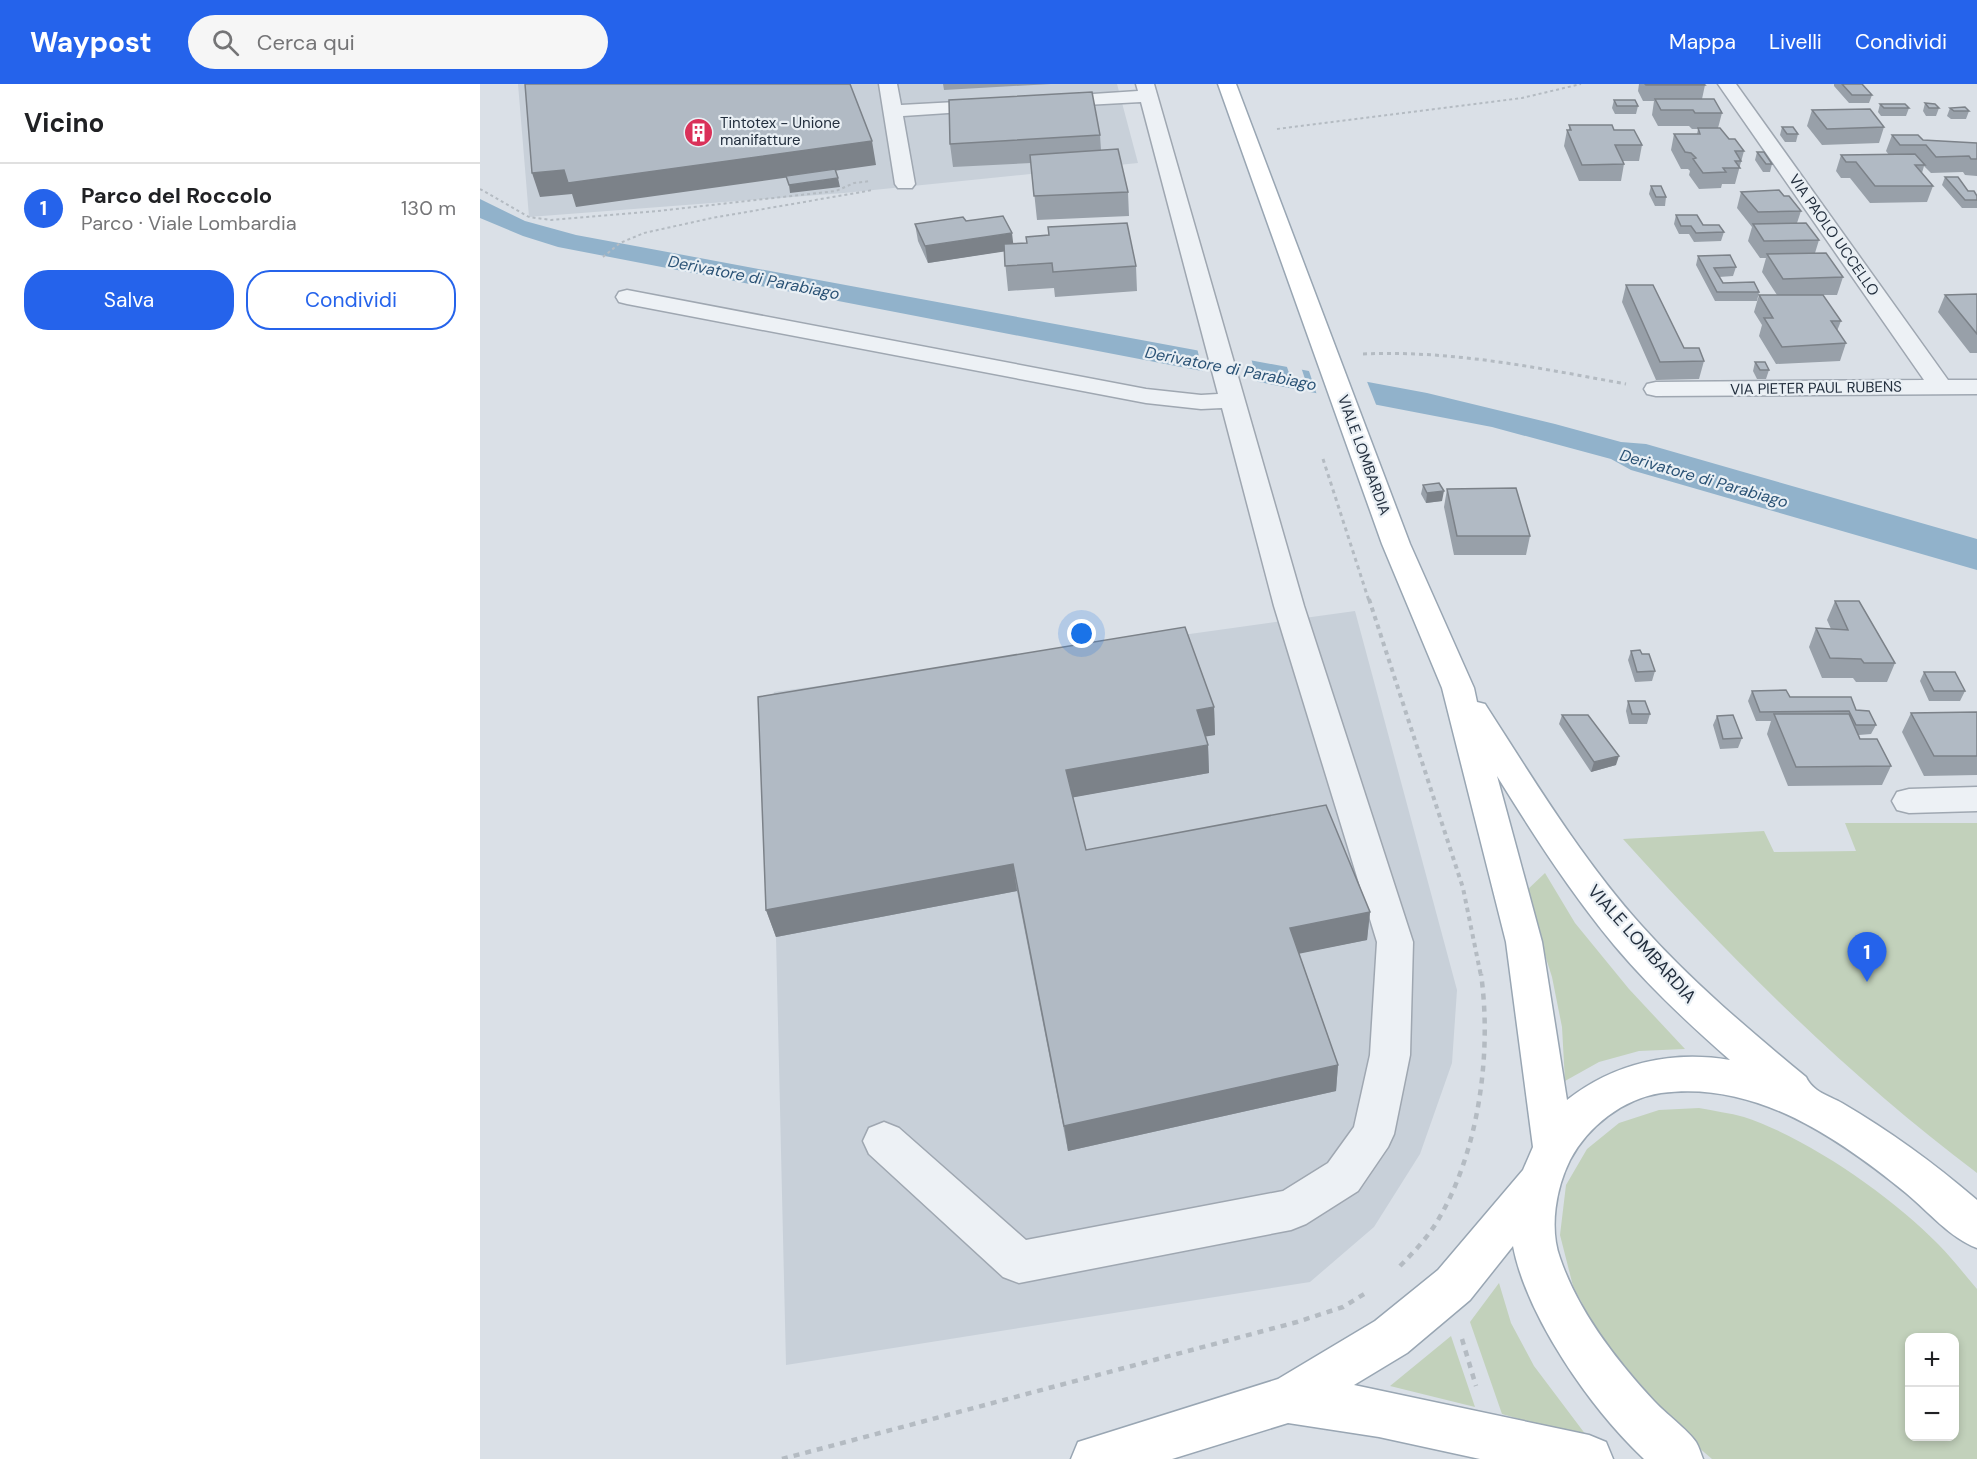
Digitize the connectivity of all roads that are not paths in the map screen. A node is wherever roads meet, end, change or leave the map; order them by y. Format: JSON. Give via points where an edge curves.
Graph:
{"nodes":[{"id":1,"x":888,"y":84,"type":"edge"},
{"id":2,"x":1227,"y":84,"type":"edge"},
{"id":3,"x":1727,"y":84,"type":"edge"},
{"id":4,"x":1147,"y":90,"type":"edge"},
{"id":5,"x":1032,"y":103,"type":"edge"},
{"id":6,"x":1008,"y":104,"type":"edge"},
{"id":7,"x":892,"y":111,"type":"junction"},
{"id":8,"x":905,"y":181,"type":"road end"},
{"id":9,"x":627,"y":297,"type":"dead end"},
{"id":10,"x":1941,"y":387,"type":"junction"},
{"id":11,"x":1977,"y":387,"type":"edge"},
{"id":12,"x":1656,"y":389,"type":"road end"},
{"id":13,"x":1230,"y":392,"type":"junction"},
{"id":14,"x":1458,"y":688,"type":"junction"},
{"id":15,"x":1977,"y":800,"type":"edge"},
{"id":16,"x":1909,"y":801,"type":"dead end"},
{"id":17,"x":1819,"y":1112,"type":"junction"},
{"id":18,"x":884,"y":1141,"type":"dead end"},
{"id":19,"x":1547,"y":1163,"type":"junction"},
{"id":20,"x":1977,"y":1228,"type":"edge"},
{"id":21,"x":1288,"y":1399,"type":"junction"},
{"id":22,"x":1095,"y":1459,"type":"edge"},
{"id":23,"x":1589,"y":1459,"type":"edge"},
{"id":24,"x":1679,"y":1459,"type":"edge"}],
"edges":[{"from":1,"to":7,"type":"street"},
{"from":2,"to":14,"type":"main road","name":"VIALE LOMBARDIA","via":[[1396,544]]},
{"from":3,"to":10,"type":"street","name":"VIA PAOLO UCCELLO"},
{"from":4,"to":5,"type":"street"},
{"from":4,"to":13,"type":"street"},
{"from":6,"to":7,"type":"street"},
{"from":7,"to":8,"type":"street"},
{"from":9,"to":13,"type":"street","via":[[1146,396],[1201,402]]},
{"from":10,"to":11,"type":"street","name":"VIA PIETER PAUL RUBENS"},
{"from":10,"to":12,"type":"street","name":"VIA PIETER PAUL RUBENS"},
{"from":13,"to":18,"type":"street","via":[[1293,620],[1395,942],[1390,1055],[1373,1134],[1343,1177],[1291,1210],[1019,1262]]},
{"from":14,"to":17,"type":"main road","name":"VIALE LOMBARDIA","via":[[1606,909],[1669,980],[1712,1021]]},
{"from":14,"to":19,"type":"main road","name":"VIALE LOMBARDIA","via":[[1524,942]]},
{"from":15,"to":16,"type":"street"},
{"from":17,"to":19,"type":"main road","name":"VIALE LOMBARDIA","via":[[1755,1084],[1710,1074],[1672,1073],[1636,1081],[1603,1096],[1577,1114]]},
{"from":17,"to":20,"type":"main road","name":"VIALE LOMBARDIA","via":[[1890,1156]]},
{"from":19,"to":21,"type":"main road","via":[[1447,1291],[1392,1337]]},
{"from":19,"to":24,"type":"main road","name":"VIALE LOMBARDIA","via":[[1531,1221],[1537,1256],[1558,1306],[1620,1399]]},
{"from":21,"to":22,"type":"main road"},
{"from":21,"to":23,"type":"main road","via":[[1379,1413]]}]}
